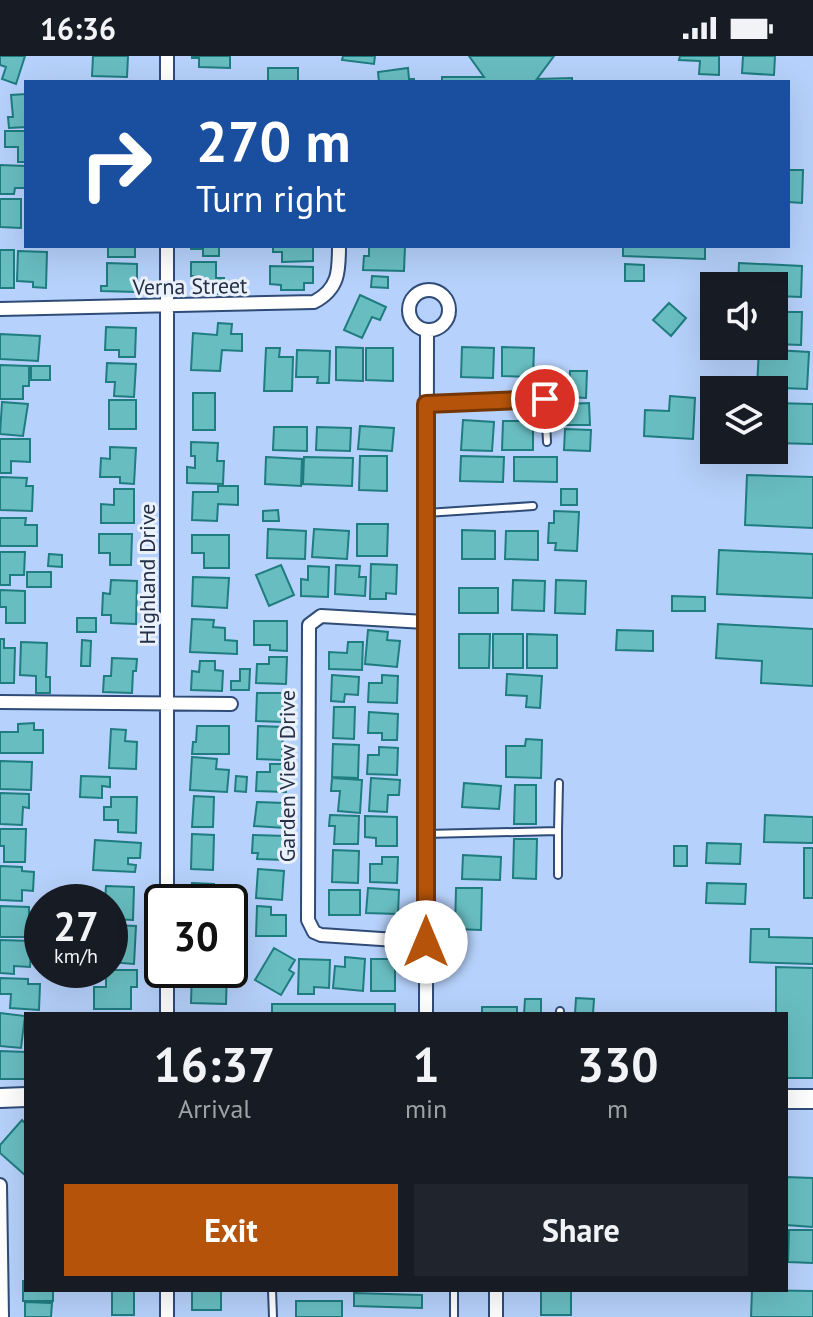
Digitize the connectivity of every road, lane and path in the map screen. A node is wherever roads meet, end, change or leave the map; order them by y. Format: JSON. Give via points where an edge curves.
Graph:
{"nodes":[{"id":1,"x":167,"y":56,"type":"edge"},
{"id":2,"x":167,"y":80,"type":"edge"},
{"id":3,"x":167,"y":248,"type":"edge"},
{"id":4,"x":339,"y":248,"type":"edge"},
{"id":5,"x":167,"y":306,"type":"junction"},
{"id":6,"x":0,"y":309,"type":"edge"},
{"id":7,"x":427,"y":330,"type":"dead end"},
{"id":8,"x":426,"y":404,"type":"junction"},
{"id":9,"x":547,"y":442,"type":"dead end"},
{"id":10,"x":533,"y":506,"type":"dead end"},
{"id":11,"x":426,"y":513,"type":"junction"},
{"id":12,"x":425,"y":622,"type":"junction"},
{"id":13,"x":0,"y":702,"type":"edge"},
{"id":14,"x":167,"y":703,"type":"junction"},
{"id":15,"x":231,"y":704,"type":"dead end"},
{"id":16,"x":559,"y":783,"type":"dead end"},
{"id":17,"x":558,"y":831,"type":"junction"},
{"id":18,"x":425,"y":834,"type":"junction"},
{"id":19,"x":558,"y":875,"type":"dead end"},
{"id":20,"x":167,"y":884,"type":"edge"},
{"id":21,"x":426,"y":942,"type":"junction"},
{"id":22,"x":167,"y":988,"type":"edge"},
{"id":23,"x":167,"y":1012,"type":"edge"},
{"id":24,"x":426,"y":1012,"type":"edge"},
{"id":25,"x":24,"y":1097,"type":"edge"},
{"id":26,"x":0,"y":1098,"type":"edge"},
{"id":27,"x":788,"y":1099,"type":"edge"},
{"id":28,"x":813,"y":1099,"type":"edge"},
{"id":29,"x":0,"y":1185,"type":"edge"},
{"id":30,"x":167,"y":1292,"type":"edge"},
{"id":31,"x":272,"y":1292,"type":"edge"},
{"id":32,"x":454,"y":1292,"type":"edge"},
{"id":33,"x":496,"y":1292,"type":"edge"},
{"id":34,"x":2,"y":1317,"type":"edge"},
{"id":35,"x":167,"y":1317,"type":"edge"},
{"id":36,"x":273,"y":1317,"type":"edge"},
{"id":37,"x":454,"y":1317,"type":"edge"},
{"id":38,"x":496,"y":1317,"type":"edge"}],
"edges":[{"from":1,"to":2,"type":"street"},
{"from":3,"to":5,"type":"street","name":"Highland Drive"},
{"from":4,"to":5,"type":"street","name":"Verna Street","via":[[335,286],[314,302]]},
{"from":5,"to":6,"type":"street","name":"Verna Street"},
{"from":5,"to":14,"type":"street","name":"Highland Drive"},
{"from":7,"to":8,"type":"street"},
{"from":8,"to":9,"type":"lane","via":[[545,399]]},
{"from":8,"to":11,"type":"street"},
{"from":10,"to":11,"type":"lane"},
{"from":11,"to":12,"type":"street"},
{"from":12,"to":18,"type":"street"},
{"from":12,"to":21,"type":"street","name":"Garden View Drive","via":[[321,616],[309,625],[307,859],[308,920],[314,932]]},
{"from":13,"to":14,"type":"street"},
{"from":14,"to":15,"type":"street"},
{"from":14,"to":20,"type":"street","name":"Highland Drive"},
{"from":16,"to":17,"type":"lane"},
{"from":17,"to":18,"type":"lane"},
{"from":17,"to":19,"type":"lane"},
{"from":18,"to":21,"type":"street"},
{"from":21,"to":24,"type":"street"},
{"from":22,"to":23,"type":"street"},
{"from":25,"to":26,"type":"street"},
{"from":27,"to":28,"type":"street"},
{"from":29,"to":34,"type":"street"},
{"from":30,"to":35,"type":"street"},
{"from":31,"to":36,"type":"lane"},
{"from":32,"to":37,"type":"lane"},
{"from":33,"to":38,"type":"street"}]}
